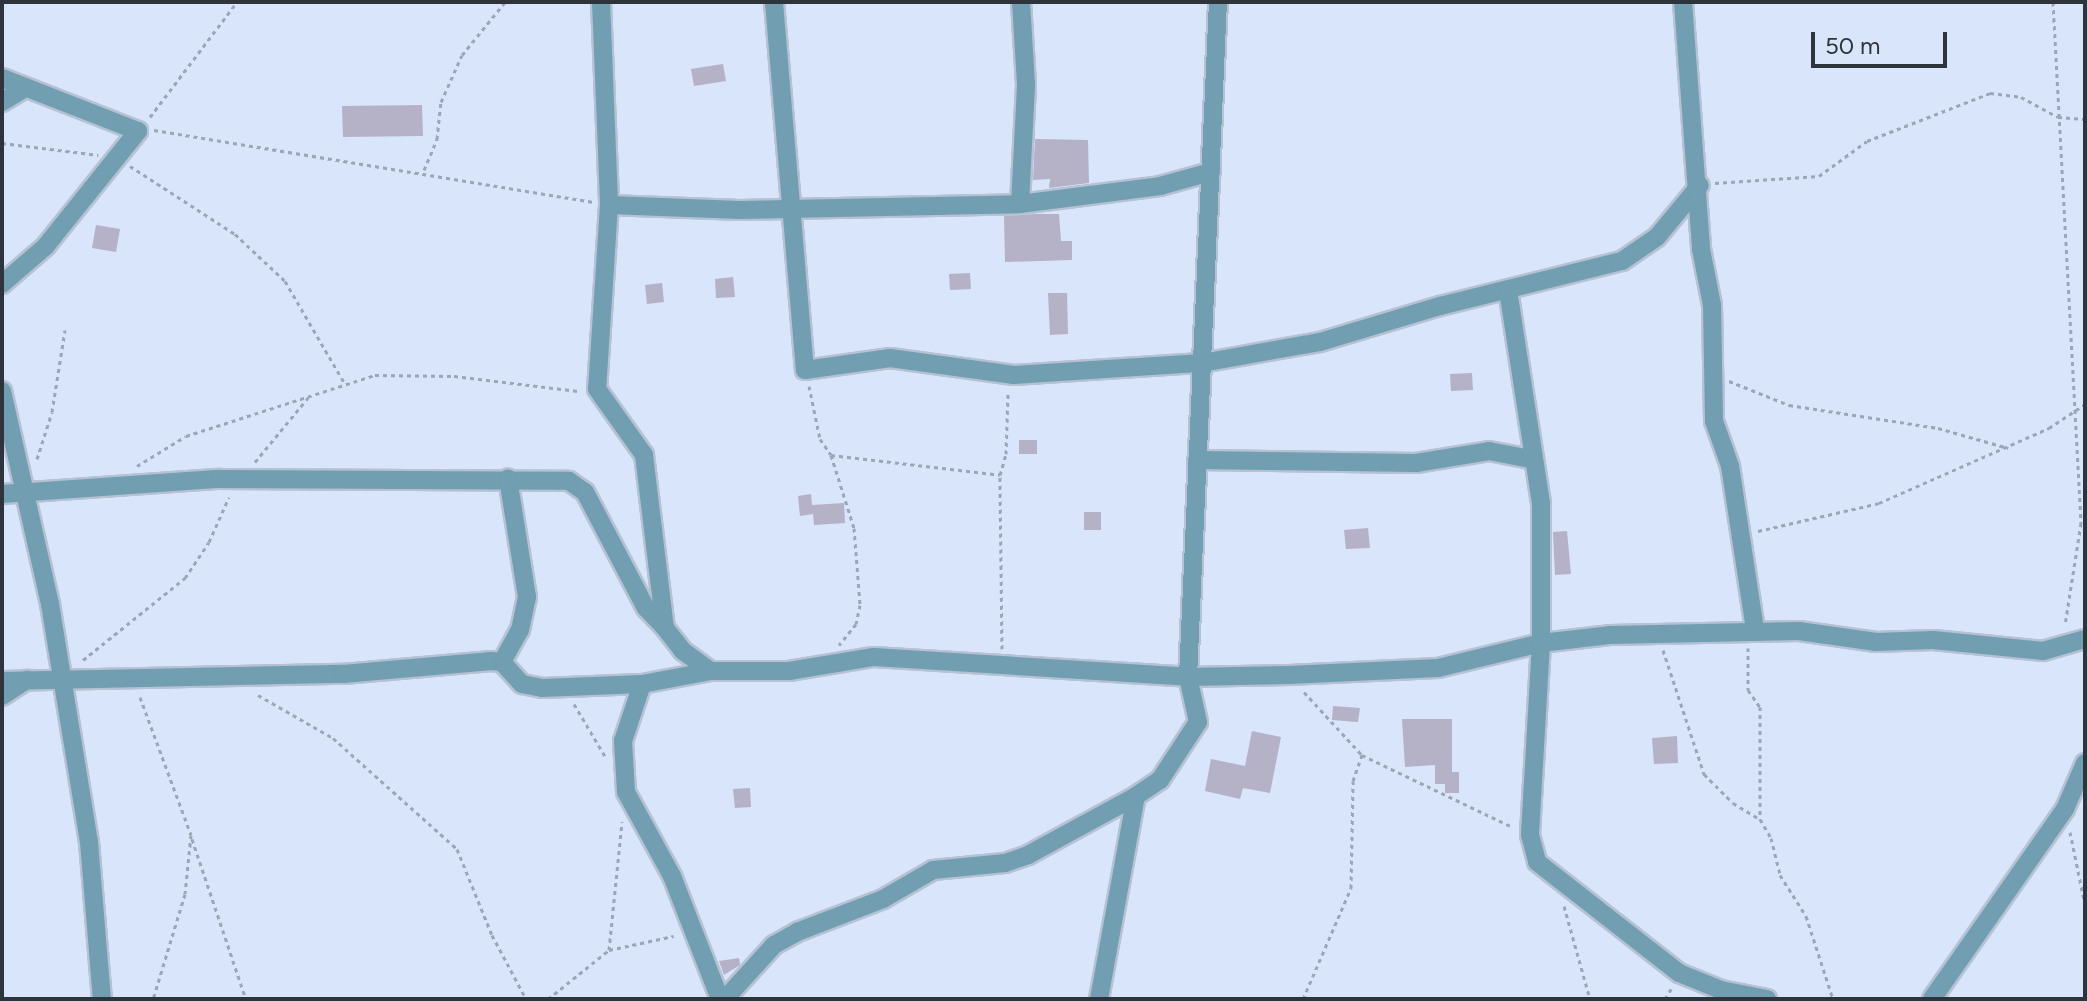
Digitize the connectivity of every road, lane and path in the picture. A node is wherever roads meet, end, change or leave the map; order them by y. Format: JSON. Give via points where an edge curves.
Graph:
{"nodes":[{"id":1,"x":237,"y":2,"type":"edge"},
{"id":2,"x":505,"y":2,"type":"edge"},
{"id":3,"x":601,"y":2,"type":"edge"},
{"id":4,"x":774,"y":2,"type":"edge"},
{"id":5,"x":1021,"y":2,"type":"edge"},
{"id":6,"x":1218,"y":2,"type":"edge"},
{"id":7,"x":1683,"y":2,"type":"edge"},
{"id":8,"x":2053,"y":2,"type":"edge"},
{"id":9,"x":2,"y":78,"type":"edge"},
{"id":10,"x":22,"y":90,"type":"junction"},
{"id":11,"x":2,"y":102,"type":"edge"},
{"id":12,"x":2058,"y":117,"type":"junction"},
{"id":13,"x":2085,"y":119,"type":"edge"},
{"id":14,"x":138,"y":131,"type":"junction"},
{"id":15,"x":2,"y":143,"type":"edge"},
{"id":16,"x":117,"y":157,"type":"junction"},
{"id":17,"x":424,"y":170,"type":"junction"},
{"id":18,"x":1211,"y":172,"type":"junction"},
{"id":19,"x":1700,"y":185,"type":"junction"},
{"id":20,"x":1020,"y":204,"type":"junction"},
{"id":21,"x":609,"y":205,"type":"junction"},
{"id":22,"x":789,"y":210,"type":"junction"},
{"id":23,"x":2,"y":284,"type":"edge"},
{"id":24,"x":1508,"y":290,"type":"junction"},
{"id":25,"x":65,"y":330,"type":"dead end"},
{"id":26,"x":1202,"y":363,"type":"junction"},
{"id":27,"x":805,"y":370,"type":"junction"},
{"id":28,"x":1014,"y":375,"type":"junction"},
{"id":29,"x":1710,"y":377,"type":"junction"},
{"id":30,"x":345,"y":384,"type":"junction"},
{"id":31,"x":597,"y":389,"type":"junction"},
{"id":32,"x":2,"y":391,"type":"edge"},
{"id":33,"x":311,"y":394,"type":"junction"},
{"id":34,"x":2085,"y":404,"type":"edge"},
{"id":35,"x":2078,"y":409,"type":"junction"},
{"id":36,"x":2008,"y":448,"type":"junction"},
{"id":37,"x":831,"y":455,"type":"junction"},
{"id":38,"x":1531,"y":459,"type":"junction"},
{"id":39,"x":1197,"y":460,"type":"junction"},
{"id":40,"x":1000,"y":475,"type":"junction"},
{"id":41,"x":240,"y":479,"type":"junction"},
{"id":42,"x":508,"y":479,"type":"junction"},
{"id":43,"x":104,"y":488,"type":"junction"},
{"id":44,"x":27,"y":493,"type":"junction"},
{"id":45,"x":2,"y":494,"type":"edge"},
{"id":46,"x":1743,"y":536,"type":"junction"},
{"id":47,"x":665,"y":628,"type":"junction"},
{"id":48,"x":1755,"y":630,"type":"junction"},
{"id":49,"x":1659,"y":633,"type":"junction"},
{"id":50,"x":2085,"y":639,"type":"edge"},
{"id":51,"x":1541,"y":643,"type":"junction"},
{"id":52,"x":2059,"y":648,"type":"junction"},
{"id":53,"x":830,"y":654,"type":"dead end"},
{"id":54,"x":1002,"y":661,"type":"junction"},
{"id":55,"x":502,"y":662,"type":"junction"},
{"id":56,"x":711,"y":671,"type":"junction"},
{"id":57,"x":1289,"y":675,"type":"junction"},
{"id":58,"x":60,"y":676,"type":"junction"},
{"id":59,"x":1188,"y":677,"type":"junction"},
{"id":60,"x":29,"y":678,"type":"junction"},
{"id":61,"x":135,"y":680,"type":"junction"},
{"id":62,"x":2,"y":681,"type":"edge"},
{"id":63,"x":642,"y":684,"type":"junction"},
{"id":64,"x":564,"y":687,"type":"junction"},
{"id":65,"x":253,"y":692,"type":"dead end"},
{"id":66,"x":2,"y":696,"type":"edge"},
{"id":67,"x":1362,"y":755,"type":"junction"},
{"id":68,"x":2085,"y":763,"type":"edge"},
{"id":69,"x":611,"y":766,"type":"dead end"},
{"id":70,"x":626,"y":792,"type":"junction"},
{"id":71,"x":1136,"y":796,"type":"junction"},
{"id":72,"x":2065,"y":809,"type":"junction"},
{"id":73,"x":1760,"y":819,"type":"junction"},
{"id":74,"x":191,"y":835,"type":"junction"},
{"id":75,"x":1530,"y":835,"type":"junction"},
{"id":76,"x":1558,"y":883,"type":"junction"},
{"id":77,"x":2085,"y":905,"type":"edge"},
{"id":78,"x":694,"y":932,"type":"junction"},
{"id":79,"x":609,"y":950,"type":"junction"},
{"id":80,"x":102,"y":999,"type":"edge"},
{"id":81,"x":153,"y":999,"type":"edge"},
{"id":82,"x":246,"y":999,"type":"edge"},
{"id":83,"x":526,"y":999,"type":"edge"},
{"id":84,"x":548,"y":999,"type":"edge"},
{"id":85,"x":723,"y":999,"type":"edge"},
{"id":86,"x":1099,"y":999,"type":"edge"},
{"id":87,"x":1303,"y":999,"type":"edge"},
{"id":88,"x":1590,"y":999,"type":"edge"},
{"id":89,"x":1767,"y":999,"type":"edge"},
{"id":90,"x":1833,"y":999,"type":"edge"},
{"id":91,"x":1932,"y":999,"type":"edge"}],
"edges":[{"from":1,"to":14,"type":"path"},
{"from":2,"to":17,"type":"path","via":[[462,55],[441,102],[437,139]]},
{"from":3,"to":21,"type":"street"},
{"from":4,"to":22,"type":"street"},
{"from":5,"to":20,"type":"street","via":[[1026,84]]},
{"from":6,"to":18,"type":"street"},
{"from":7,"to":19,"type":"street"},
{"from":8,"to":12,"type":"path"},
{"from":9,"to":10,"type":"street"},
{"from":10,"to":11,"type":"street"},
{"from":10,"to":14,"type":"street"},
{"from":12,"to":13,"type":"path"},
{"from":12,"to":19,"type":"path","via":[[2021,97],[1990,93],[1867,141],[1819,176]]},
{"from":12,"to":35,"type":"path"},
{"from":14,"to":16,"type":"street"},
{"from":14,"to":17,"type":"path","via":[[169,129]]},
{"from":15,"to":16,"type":"path"},
{"from":16,"to":23,"type":"street","via":[[46,246]]},
{"from":16,"to":30,"type":"path","via":[[235,234],[285,281]]},
{"from":17,"to":21,"type":"path"},
{"from":18,"to":20,"type":"street","via":[[1160,186]]},
{"from":18,"to":26,"type":"street"},
{"from":19,"to":24,"type":"street","via":[[1643,251]]},
{"from":19,"to":29,"type":"street","via":[[1701,249],[1712,305]]},
{"from":20,"to":22,"type":"street"},
{"from":21,"to":22,"type":"street"},
{"from":21,"to":31,"type":"street"},
{"from":22,"to":27,"type":"street"},
{"from":24,"to":26,"type":"street","via":[[1320,342]]},
{"from":24,"to":38,"type":"street"},
{"from":25,"to":44,"type":"path","via":[[52,412]]},
{"from":26,"to":28,"type":"street"},
{"from":26,"to":39,"type":"street"},
{"from":27,"to":28,"type":"street","via":[[890,358]]},
{"from":27,"to":37,"type":"path","via":[[820,439]]},
{"from":28,"to":40,"type":"path"},
{"from":29,"to":36,"type":"path","via":[[1747,384],[1789,405],[1938,428]]},
{"from":29,"to":46,"type":"street","via":[[1714,421],[1730,466]]},
{"from":30,"to":31,"type":"path","via":[[375,375],[454,376],[566,393]]},
{"from":30,"to":33,"type":"path"},
{"from":31,"to":47,"type":"street","via":[[644,455]]},
{"from":32,"to":44,"type":"street"},
{"from":33,"to":41,"type":"path"},
{"from":33,"to":43,"type":"path","via":[[186,436]]},
{"from":34,"to":35,"type":"path"},
{"from":35,"to":36,"type":"path"},
{"from":35,"to":52,"type":"path","via":[[2079,555]]},
{"from":36,"to":46,"type":"path","via":[[1854,511]]},
{"from":37,"to":40,"type":"path"},
{"from":37,"to":53,"type":"path","via":[[854,528],[860,605],[856,624]]},
{"from":38,"to":39,"type":"street","via":[[1489,451],[1416,463]]},
{"from":38,"to":51,"type":"street","via":[[1541,503]]},
{"from":39,"to":59,"type":"street"},
{"from":40,"to":54,"type":"path"},
{"from":41,"to":42,"type":"street","via":[[415,484]]},
{"from":41,"to":43,"type":"street"},
{"from":41,"to":58,"type":"path","via":[[185,578],[122,633]]},
{"from":42,"to":47,"type":"street","via":[[569,481],[585,492],[646,608]]},
{"from":42,"to":55,"type":"street","via":[[527,597],[520,630]]},
{"from":43,"to":44,"type":"street"},
{"from":44,"to":45,"type":"street"},
{"from":44,"to":58,"type":"street"},
{"from":46,"to":48,"type":"street"},
{"from":47,"to":56,"type":"street","via":[[672,641]]},
{"from":48,"to":49,"type":"street"},
{"from":48,"to":52,"type":"street","via":[[1876,642]]},
{"from":48,"to":73,"type":"path","via":[[1746,652],[1748,690],[1760,707]]},
{"from":49,"to":51,"type":"street"},
{"from":49,"to":73,"type":"path","via":[[1683,723],[1704,774],[1733,803]]},
{"from":50,"to":52,"type":"street"},
{"from":51,"to":57,"type":"street","via":[[1438,668]]},
{"from":51,"to":75,"type":"street"},
{"from":54,"to":56,"type":"street","via":[[874,657],[789,671]]},
{"from":54,"to":59,"type":"street"},
{"from":55,"to":61,"type":"street","via":[[343,674]]},
{"from":55,"to":64,"type":"street","via":[[522,684]]},
{"from":56,"to":63,"type":"street"},
{"from":57,"to":59,"type":"street"},
{"from":57,"to":67,"type":"path"},
{"from":58,"to":60,"type":"street"},
{"from":58,"to":61,"type":"street"},
{"from":58,"to":80,"type":"street","via":[[89,842]]},
{"from":59,"to":71,"type":"street","via":[[1198,722],[1160,780]]},
{"from":60,"to":62,"type":"street"},
{"from":60,"to":66,"type":"street"},
{"from":61,"to":74,"type":"path"},
{"from":63,"to":64,"type":"street"},
{"from":63,"to":70,"type":"street","via":[[623,741]]},
{"from":64,"to":69,"type":"path"},
{"from":65,"to":83,"type":"path","via":[[333,738],[457,849],[492,935]]},
{"from":67,"to":75,"type":"path"},
{"from":67,"to":87,"type":"path","via":[[1353,781],[1351,888]]},
{"from":68,"to":72,"type":"street"},
{"from":70,"to":78,"type":"street","via":[[672,876]]},
{"from":70,"to":79,"type":"path"},
{"from":71,"to":85,"type":"street","via":[[1028,855],[1005,863],[933,870],[883,899],[797,932],[774,945]]},
{"from":71,"to":86,"type":"street"},
{"from":72,"to":77,"type":"path"},
{"from":72,"to":91,"type":"street"},
{"from":73,"to":90,"type":"path","via":[[1780,875],[1806,916]]},
{"from":74,"to":81,"type":"path","via":[[185,894]]},
{"from":74,"to":82,"type":"path"},
{"from":75,"to":76,"type":"street","via":[[1537,862]]},
{"from":76,"to":88,"type":"path"},
{"from":76,"to":89,"type":"street","via":[[1679,973],[1721,990]]},
{"from":78,"to":79,"type":"path"},
{"from":78,"to":85,"type":"street"},
{"from":79,"to":84,"type":"path"}]}
